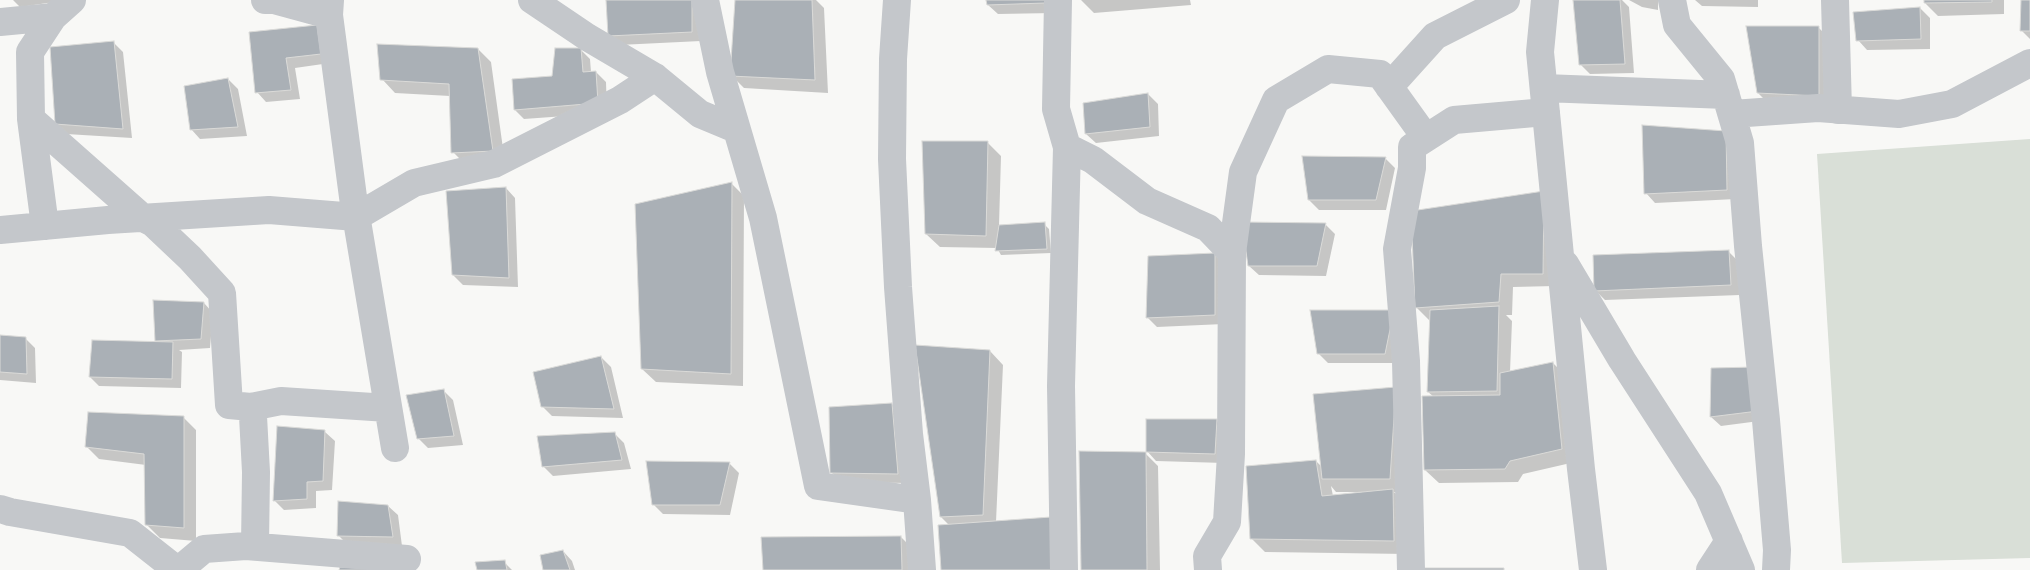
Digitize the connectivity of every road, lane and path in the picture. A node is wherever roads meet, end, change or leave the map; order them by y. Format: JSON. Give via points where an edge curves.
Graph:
{"nodes":[{"id":1,"x":265,"y":0,"type":"edge"},
{"id":2,"x":532,"y":0,"type":"edge"},
{"id":3,"x":705,"y":0,"type":"edge"},
{"id":4,"x":897,"y":0,"type":"edge"},
{"id":5,"x":1058,"y":0,"type":"edge"},
{"id":6,"x":1506,"y":0,"type":"edge"},
{"id":7,"x":1545,"y":0,"type":"edge"},
{"id":8,"x":1672,"y":0,"type":"edge"},
{"id":9,"x":1835,"y":0,"type":"edge"},
{"id":10,"x":332,"y":4,"type":"edge"},
{"id":11,"x":62,"y":8,"type":"edge"},
{"id":12,"x":0,"y":22,"type":"edge"},
{"id":13,"x":2030,"y":63,"type":"edge"},
{"id":14,"x":655,"y":76,"type":"junction"},
{"id":15,"x":1389,"y":87,"type":"junction"},
{"id":16,"x":1545,"y":100,"type":"junction"},
{"id":17,"x":1729,"y":105,"type":"junction"},
{"id":18,"x":1838,"y":110,"type":"junction"},
{"id":19,"x":31,"y":119,"type":"junction"},
{"id":20,"x":736,"y":129,"type":"junction"},
{"id":21,"x":1426,"y":138,"type":"junction"},
{"id":22,"x":1067,"y":147,"type":"junction"},
{"id":23,"x":356,"y":217,"type":"junction"},
{"id":24,"x":143,"y":218,"type":"junction"},
{"id":25,"x":45,"y":226,"type":"junction"},
{"id":26,"x":0,"y":230,"type":"edge"},
{"id":27,"x":1232,"y":253,"type":"junction"},
{"id":28,"x":1561,"y":258,"type":"junction"},
{"id":29,"x":251,"y":407,"type":"junction"},
{"id":30,"x":388,"y":408,"type":"junction"},
{"id":31,"x":394,"y":448,"type":"dead end"},
{"id":32,"x":917,"y":500,"type":"junction"},
{"id":33,"x":0,"y":509,"type":"edge"},
{"id":34,"x":1729,"y":541,"type":"junction"},
{"id":35,"x":255,"y":546,"type":"junction"},
{"id":36,"x":407,"y":559,"type":"dead end"},
{"id":37,"x":178,"y":570,"type":"edge"},
{"id":38,"x":922,"y":570,"type":"edge"},
{"id":39,"x":1064,"y":570,"type":"edge"},
{"id":40,"x":1208,"y":570,"type":"edge"},
{"id":41,"x":1411,"y":570,"type":"edge"},
{"id":42,"x":1593,"y":570,"type":"edge"},
{"id":43,"x":1710,"y":570,"type":"edge"},
{"id":44,"x":1741,"y":570,"type":"edge"},
{"id":45,"x":1776,"y":570,"type":"edge"}],
"edges":[{"from":1,"to":10,"type":"street"},
{"from":2,"to":14,"type":"street","via":[[587,38]]},
{"from":3,"to":20,"type":"street"},
{"from":4,"to":32,"type":"street","via":[[892,159],[898,287]]},
{"from":5,"to":22,"type":"street","via":[[1056,109]]},
{"from":6,"to":15,"type":"street","via":[[1436,36]]},
{"from":7,"to":16,"type":"street","via":[[1540,52]]},
{"from":8,"to":17,"type":"street","via":[[1677,25],[1721,78]]},
{"from":9,"to":18,"type":"street"},
{"from":10,"to":23,"type":"street"},
{"from":11,"to":12,"type":"street"},
{"from":11,"to":19,"type":"street","via":[[30,52]]},
{"from":13,"to":18,"type":"street","via":[[1952,104],[1899,114]]},
{"from":14,"to":20,"type":"street","via":[[700,114]]},
{"from":14,"to":23,"type":"street","via":[[620,100],[494,164],[414,183]]},
{"from":15,"to":21,"type":"street"},
{"from":15,"to":27,"type":"street","via":[[1380,74],[1328,69],[1276,100],[1243,172]]},
{"from":16,"to":17,"type":"street"},
{"from":16,"to":21,"type":"street","via":[[1454,120]]},
{"from":16,"to":28,"type":"street"},
{"from":17,"to":18,"type":"street"},
{"from":17,"to":45,"type":"street","via":[[1740,143]]},
{"from":19,"to":24,"type":"street"},
{"from":19,"to":25,"type":"street"},
{"from":20,"to":32,"type":"street","via":[[763,218],[818,486]]},
{"from":21,"to":41,"type":"street","via":[[1412,147],[1412,168],[1397,249],[1406,360]]},
{"from":22,"to":27,"type":"street","via":[[1093,160],[1147,202],[1208,228]]},
{"from":22,"to":39,"type":"street","via":[[1061,386]]},
{"from":23,"to":24,"type":"street","via":[[269,210]]},
{"from":23,"to":30,"type":"street"},
{"from":24,"to":25,"type":"street"},
{"from":24,"to":29,"type":"street","via":[[153,223],[190,258],[222,293],[229,405]]},
{"from":25,"to":26,"type":"street"},
{"from":27,"to":40,"type":"street","via":[[1231,454],[1227,522],[1207,556]]},
{"from":28,"to":34,"type":"street","via":[[1622,360],[1708,492]]},
{"from":28,"to":42,"type":"street"},
{"from":29,"to":30,"type":"street","via":[[281,401]]},
{"from":29,"to":35,"type":"street","via":[[256,472]]},
{"from":30,"to":31,"type":"street"},
{"from":32,"to":38,"type":"street"},
{"from":33,"to":37,"type":"street","via":[[130,533]]},
{"from":34,"to":43,"type":"street"},
{"from":34,"to":44,"type":"street"},
{"from":35,"to":36,"type":"street"},
{"from":35,"to":37,"type":"street","via":[[204,549]]}]}
